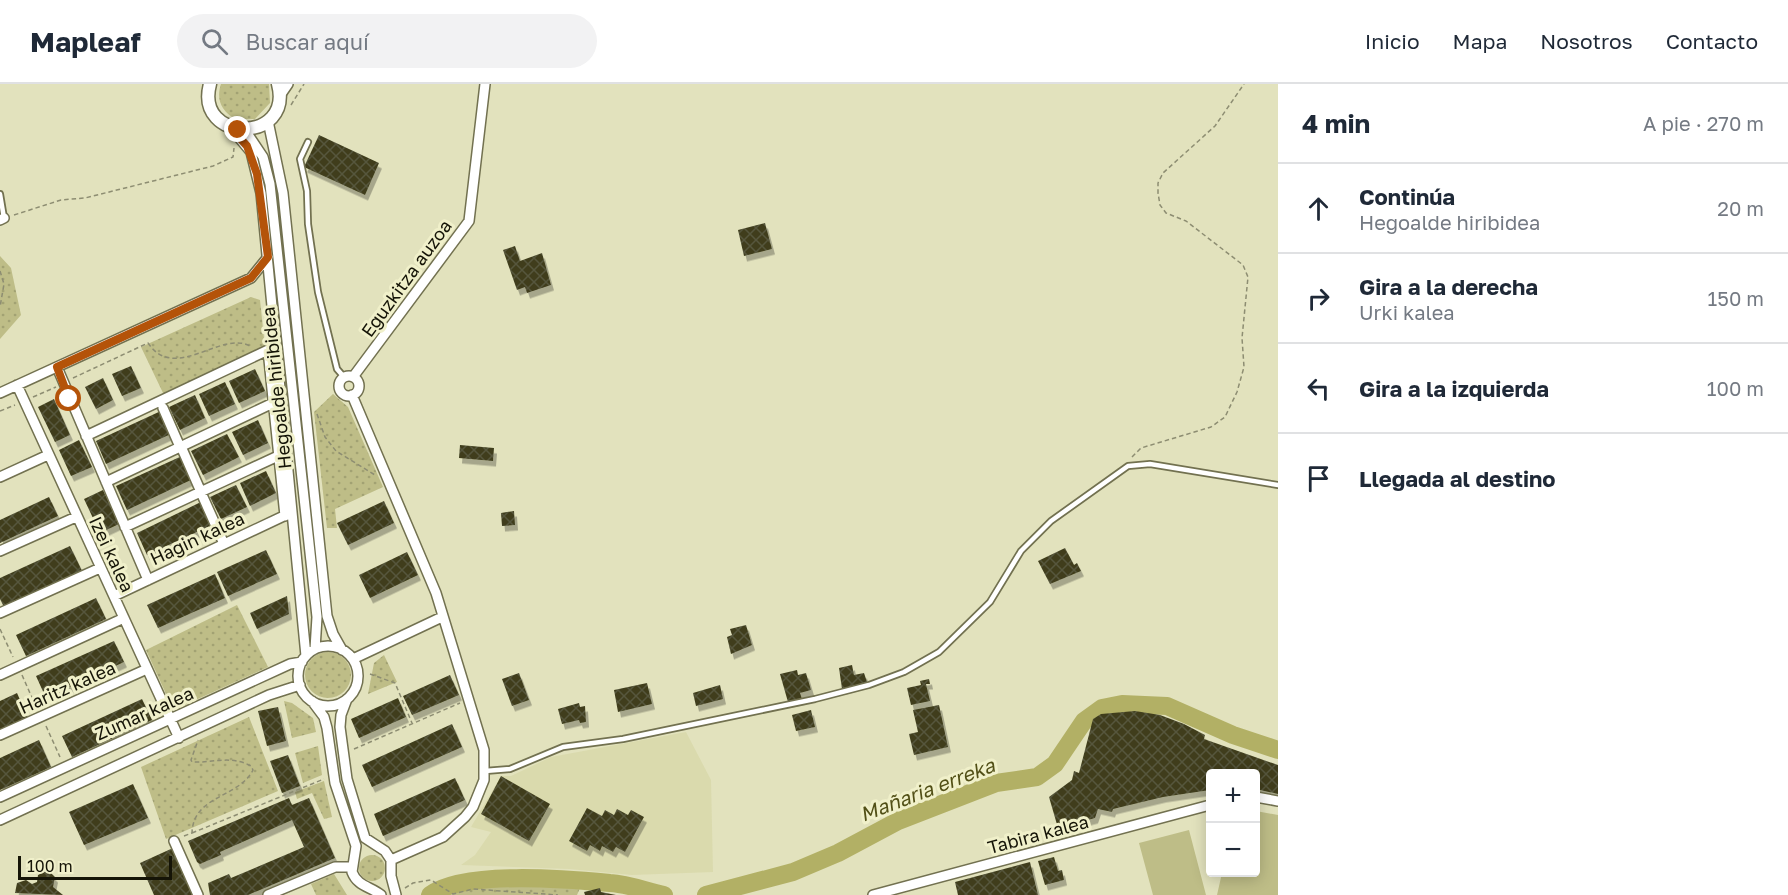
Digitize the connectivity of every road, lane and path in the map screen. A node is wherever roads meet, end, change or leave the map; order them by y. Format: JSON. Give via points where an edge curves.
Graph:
{"nodes":[{"id":1,"x":210,"y":84,"type":"edge"},
{"id":2,"x":288,"y":84,"type":"edge"},
{"id":3,"x":1244,"y":84,"type":"edge"},
{"id":4,"x":486,"y":85,"type":"edge"},
{"id":5,"x":278,"y":90,"type":"edge"},
{"id":6,"x":268,"y":121,"type":"junction"},
{"id":7,"x":231,"y":128,"type":"junction"},
{"id":8,"x":245,"y":130,"type":"junction"},
{"id":9,"x":232,"y":142,"type":"dead end"},
{"id":10,"x":308,"y":142,"type":"dead end"},
{"id":11,"x":0,"y":194,"type":"edge"},
{"id":12,"x":2,"y":219,"type":"edge"},
{"id":13,"x":268,"y":257,"type":"junction"},
{"id":14,"x":0,"y":272,"type":"edge"},
{"id":15,"x":251,"y":278,"type":"junction"},
{"id":16,"x":270,"y":288,"type":"junction"},
{"id":17,"x":0,"y":308,"type":"edge"},
{"id":18,"x":57,"y":367,"type":"junction"},
{"id":19,"x":349,"y":377,"type":"junction"},
{"id":20,"x":17,"y":385,"type":"junction"},
{"id":21,"x":0,"y":393,"type":"edge"},
{"id":22,"x":352,"y":395,"type":"junction"},
{"id":23,"x":273,"y":403,"type":"junction"},
{"id":24,"x":163,"y":408,"type":"dead end"},
{"id":25,"x":86,"y":436,"type":"junction"},
{"id":26,"x":182,"y":449,"type":"junction"},
{"id":27,"x":48,"y":455,"type":"junction"},
{"id":28,"x":279,"y":456,"type":"junction"},
{"id":29,"x":1128,"y":466,"type":"junction"},
{"id":30,"x":0,"y":477,"type":"edge"},
{"id":31,"x":106,"y":482,"type":"junction"},
{"id":32,"x":1278,"y":484,"type":"edge"},
{"id":33,"x":202,"y":495,"type":"junction"},
{"id":34,"x":289,"y":513,"type":"junction"},
{"id":35,"x":76,"y":517,"type":"junction"},
{"id":36,"x":125,"y":527,"type":"junction"},
{"id":37,"x":224,"y":544,"type":"junction"},
{"id":38,"x":0,"y":551,"type":"edge"},
{"id":39,"x":100,"y":568,"type":"junction"},
{"id":40,"x":148,"y":580,"type":"junction"},
{"id":41,"x":114,"y":596,"type":"junction"},
{"id":42,"x":0,"y":613,"type":"edge"},
{"id":43,"x":442,"y":616,"type":"junction"},
{"id":44,"x":124,"y":618,"type":"junction"},
{"id":45,"x":315,"y":649,"type":"junction"},
{"id":46,"x":342,"y":650,"type":"junction"},
{"id":47,"x":304,"y":659,"type":"junction"},
{"id":48,"x":353,"y":659,"type":"junction"},
{"id":49,"x":147,"y":669,"type":"junction"},
{"id":50,"x":370,"y":674,"type":"dead end"},
{"id":51,"x":0,"y":675,"type":"edge"},
{"id":52,"x":300,"y":685,"type":"junction"},
{"id":53,"x":347,"y":699,"type":"junction"},
{"id":54,"x":312,"y":701,"type":"junction"},
{"id":55,"x":463,"y":702,"type":"dead end"},
{"id":56,"x":171,"y":719,"type":"junction"},
{"id":57,"x":412,"y":724,"type":"junction"},
{"id":58,"x":196,"y":729,"type":"junction"},
{"id":59,"x":0,"y":735,"type":"edge"},
{"id":60,"x":179,"y":738,"type":"junction"},
{"id":61,"x":351,"y":751,"type":"dead end"},
{"id":62,"x":485,"y":771,"type":"junction"},
{"id":63,"x":325,"y":778,"type":"dead end"},
{"id":64,"x":0,"y":797,"type":"edge"},
{"id":65,"x":1260,"y":798,"type":"edge"},
{"id":66,"x":1278,"y":801,"type":"edge"},
{"id":67,"x":1206,"y":806,"type":"edge"},
{"id":68,"x":0,"y":820,"type":"edge"},
{"id":69,"x":192,"y":833,"type":"junction"},
{"id":70,"x":174,"y":841,"type":"joint"},
{"id":71,"x":375,"y":847,"type":"junction"},
{"id":72,"x":392,"y":860,"type":"junction"},
{"id":73,"x":353,"y":862,"type":"junction"},
{"id":74,"x":391,"y":876,"type":"junction"},
{"id":75,"x":373,"y":888,"type":"junction"},
{"id":76,"x":360,"y":890,"type":"edge"},
{"id":77,"x":453,"y":894,"type":"edge"},
{"id":78,"x":198,"y":895,"type":"edge"},
{"id":79,"x":268,"y":895,"type":"edge"},
{"id":80,"x":381,"y":895,"type":"edge"},
{"id":81,"x":396,"y":895,"type":"edge"},
{"id":82,"x":558,"y":895,"type":"edge"},
{"id":83,"x":873,"y":895,"type":"edge"}],
"edges":[{"from":1,"to":7,"type":"main road","via":[[208,97],[213,113]]},
{"from":2,"to":5,"type":"street"},
{"from":3,"to":29,"type":"path","via":[[1215,126],[1163,173],[1158,183],[1160,205],[1166,213],[1186,221],[1230,254],[1248,277],[1242,338],[1244,367],[1237,392],[1226,417],[1211,427],[1141,448]]},
{"from":4,"to":19,"type":"street","name":"Eguzkitza auzoa","via":[[469,221]]},
{"from":5,"to":6,"type":"main road","via":[[274,114]]},
{"from":6,"to":8,"type":"main road"},
{"from":6,"to":46,"type":"street","via":[[284,193],[327,616]]},
{"from":7,"to":8,"type":"main road"},
{"from":7,"to":13,"type":"street","via":[[247,146],[257,174]]},
{"from":8,"to":45,"type":"street","name":"Hegoalde hiribidea","via":[[263,157],[272,194],[317,617]]},
{"from":9,"to":12,"type":"path","via":[[233,157],[201,169],[85,198],[61,200]]},
{"from":10,"to":19,"type":"lane","via":[[300,159],[318,292],[337,369]]},
{"from":11,"to":12,"type":"lane"},
{"from":13,"to":15,"type":"street"},
{"from":13,"to":16,"type":"street"},
{"from":14,"to":17,"type":"path","via":[[4,284]]},
{"from":15,"to":16,"type":"street","via":[[262,280]]},
{"from":15,"to":18,"type":"street"},
{"from":16,"to":34,"type":"street"},
{"from":18,"to":20,"type":"street"},
{"from":18,"to":25,"type":"street"},
{"from":19,"to":22,"type":"street","via":[[358,388]]},
{"from":19,"to":22,"type":"street","via":[[339,388]]},
{"from":20,"to":21,"type":"street"},
{"from":20,"to":27,"type":"street","name":"Izei kalea"},
{"from":22,"to":43,"type":"street","via":[[436,593]]},
{"from":23,"to":25,"type":"street","name":"Hegoalde hiribidea","via":[[268,350]]},
{"from":23,"to":26,"type":"street","name":"Hegoalde hiribidea"},
{"from":23,"to":28,"type":"street","name":"Hegoalde hiribidea"},
{"from":24,"to":26,"type":"street"},
{"from":25,"to":31,"type":"street"},
{"from":26,"to":31,"type":"street","name":"Hegoalde hiribidea"},
{"from":26,"to":33,"type":"street"},
{"from":27,"to":30,"type":"street"},
{"from":27,"to":35,"type":"street","name":"Izei kalea"},
{"from":28,"to":33,"type":"street","name":"Hegoalde hiribidea"},
{"from":28,"to":34,"type":"street","name":"Hegoalde hiribidea"},
{"from":29,"to":32,"type":"lane","via":[[1150,464]]},
{"from":29,"to":62,"type":"lane","via":[[1051,520],[1021,551],[990,602],[939,652],[904,672],[815,699],[623,739],[563,747],[510,769]]},
{"from":31,"to":36,"type":"street"},
{"from":33,"to":36,"type":"street","name":"Hegoalde hiribidea"},
{"from":33,"to":37,"type":"street"},
{"from":34,"to":37,"type":"street","name":"Hagin kalea"},
{"from":34,"to":47,"type":"street","via":[[306,634]]},
{"from":35,"to":38,"type":"street"},
{"from":35,"to":39,"type":"street","name":"Izei kalea"},
{"from":36,"to":40,"type":"street"},
{"from":37,"to":40,"type":"street","name":"Hagin kalea"},
{"from":39,"to":41,"type":"street","name":"Izei kalea"},
{"from":39,"to":42,"type":"street"},
{"from":40,"to":41,"type":"street","name":"Hagin kalea"},
{"from":41,"to":44,"type":"street","name":"Izei kalea"},
{"from":43,"to":48,"type":"street"},
{"from":43,"to":62,"type":"street","via":[[484,750]]},
{"from":44,"to":49,"type":"street","name":"Izei kalea"},
{"from":44,"to":51,"type":"street"},
{"from":45,"to":46,"type":"street","via":[[324,646]]},
{"from":45,"to":47,"type":"street"},
{"from":46,"to":48,"type":"street"},
{"from":47,"to":52,"type":"street","via":[[299,670]]},
{"from":47,"to":56,"type":"street","name":"Zumar kalea"},
{"from":48,"to":53,"type":"street","via":[[357,683]]},
{"from":49,"to":56,"type":"street","name":"Izei kalea"},
{"from":49,"to":59,"type":"street","name":"Haritz kalea"},
{"from":50,"to":57,"type":"path","via":[[395,683]]},
{"from":52,"to":54,"type":"street"},
{"from":52,"to":58,"type":"street"},
{"from":53,"to":54,"type":"street","via":[[326,706]]},
{"from":53,"to":71,"type":"street","via":[[340,727],[346,779],[361,830]]},
{"from":54,"to":73,"type":"street","via":[[327,728],[335,783],[356,846]]},
{"from":55,"to":57,"type":"path"},
{"from":56,"to":60,"type":"street","name":"Izei kalea"},
{"from":56,"to":64,"type":"street","name":"Zumar kalea"},
{"from":57,"to":61,"type":"path"},
{"from":58,"to":60,"type":"street"},
{"from":58,"to":69,"type":"path","via":[[192,762],[242,761],[253,770],[241,783],[202,808],[192,822]]},
{"from":60,"to":68,"type":"street"},
{"from":62,"to":72,"type":"street","via":[[473,807],[452,831]]},
{"from":63,"to":69,"type":"path"},
{"from":65,"to":66,"type":"street"},
{"from":67,"to":83,"type":"street","name":"Tabira kalea"},
{"from":69,"to":70,"type":"path"},
{"from":70,"to":78,"type":"street"},
{"from":71,"to":72,"type":"street"},
{"from":71,"to":73,"type":"street","via":[[363,849]]},
{"from":72,"to":74,"type":"street"},
{"from":73,"to":76,"type":"street"},
{"from":73,"to":79,"type":"street"},
{"from":74,"to":75,"type":"street","via":[[384,885]]},
{"from":74,"to":81,"type":"street"},
{"from":75,"to":76,"type":"street"},
{"from":75,"to":80,"type":"street"},
{"from":77,"to":81,"type":"path","via":[[431,880],[413,883]]},
{"from":77,"to":82,"type":"path","via":[[473,889]]}]}
